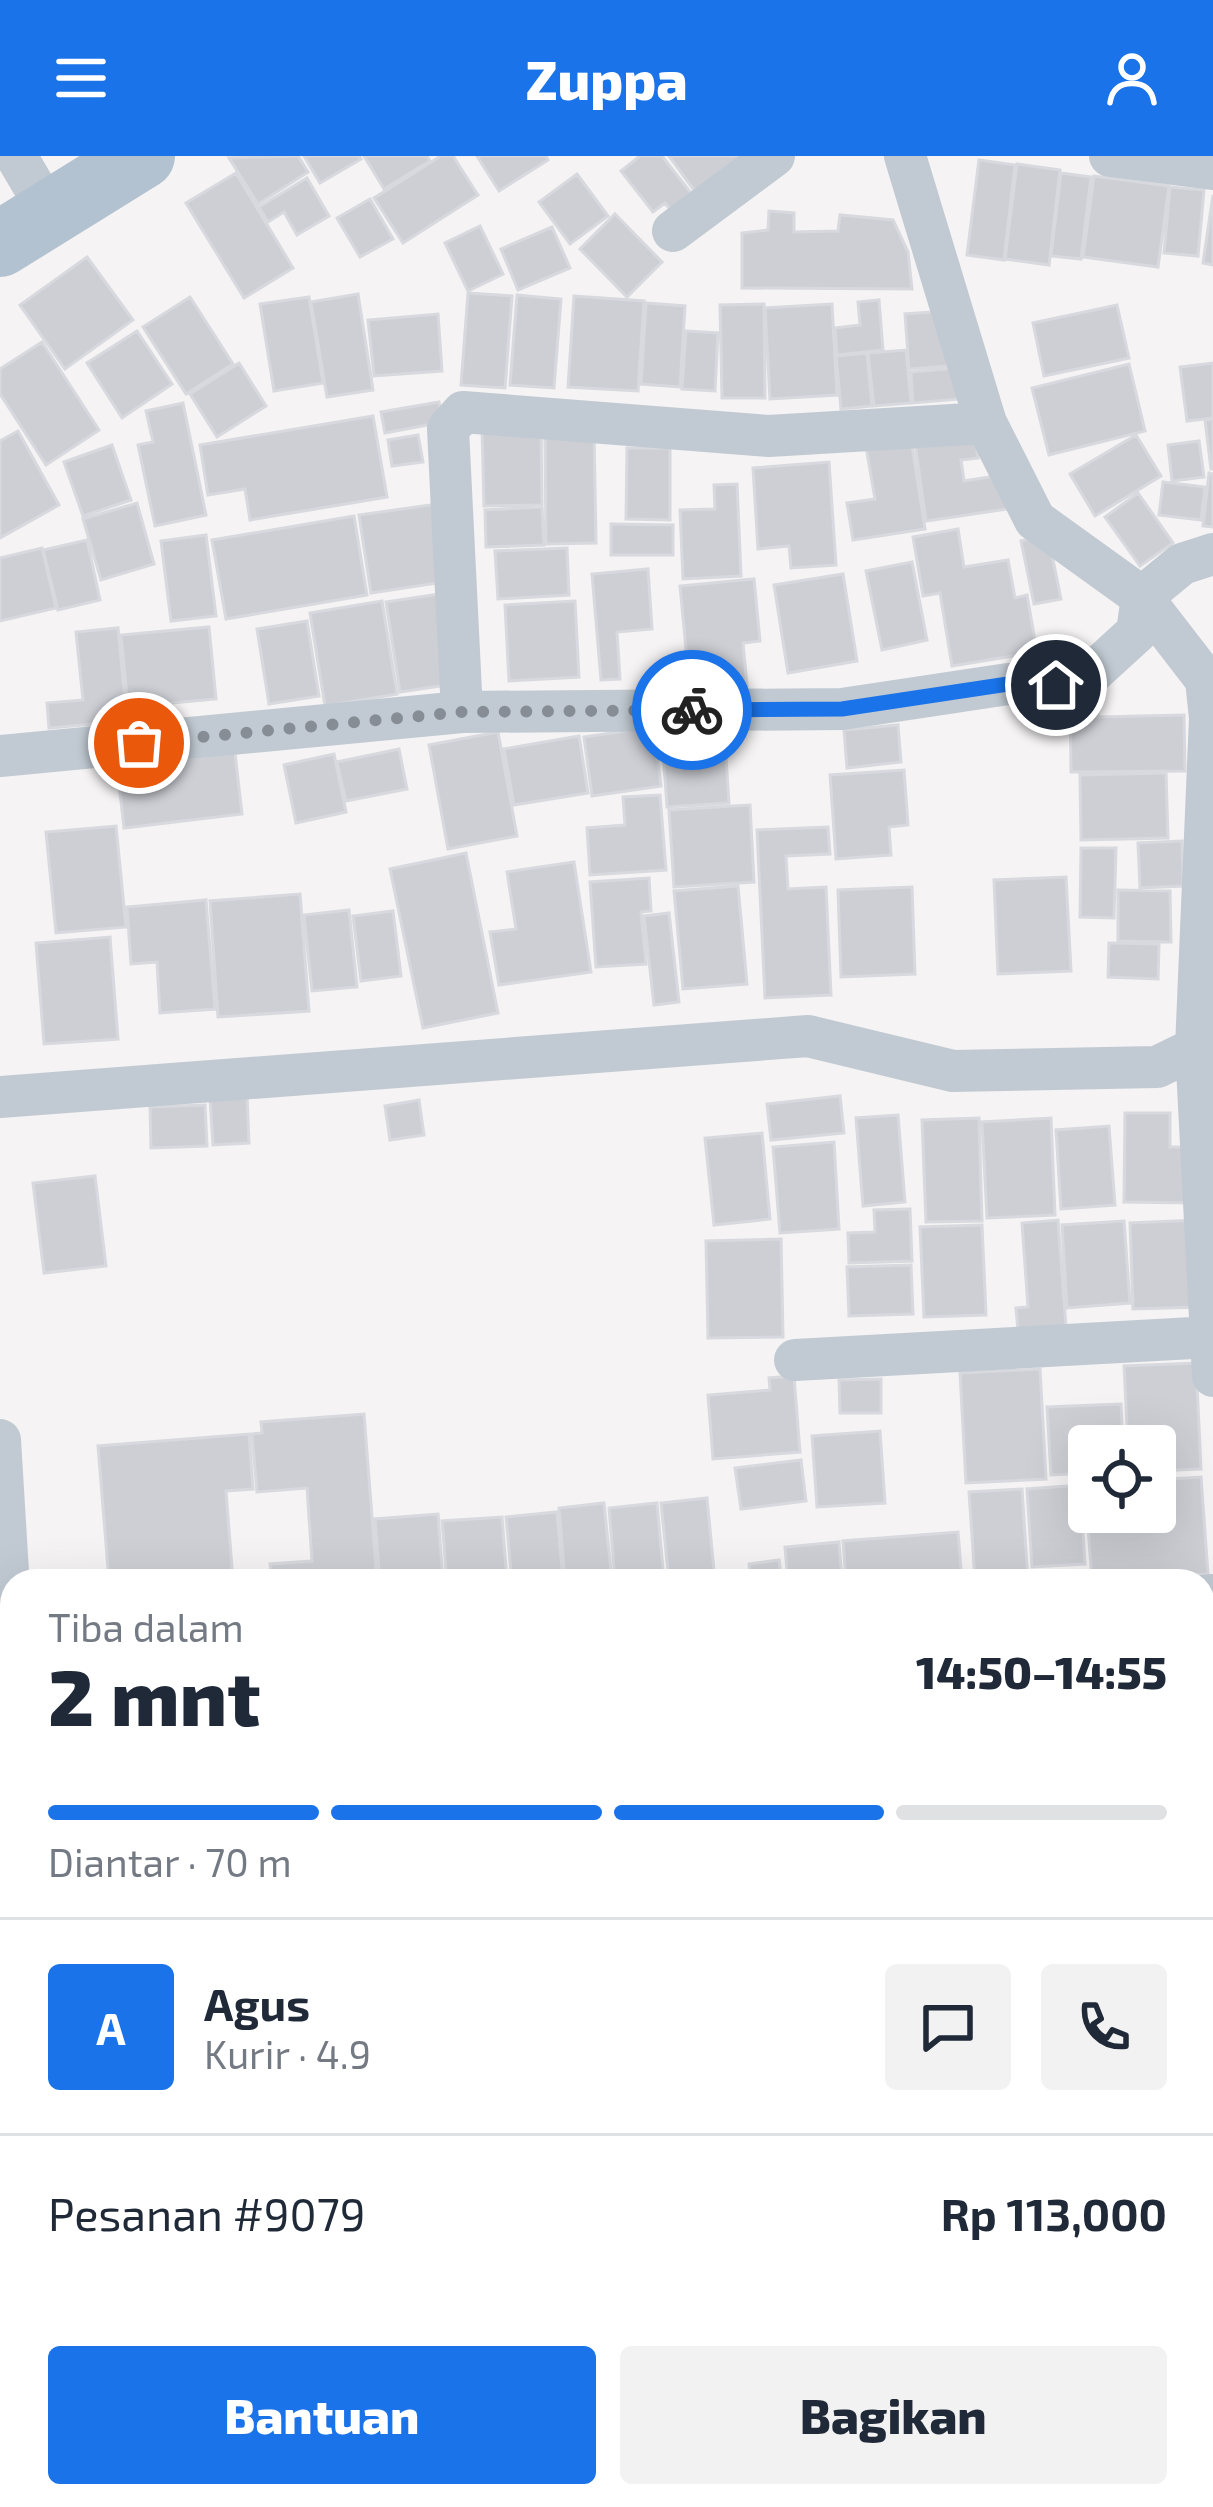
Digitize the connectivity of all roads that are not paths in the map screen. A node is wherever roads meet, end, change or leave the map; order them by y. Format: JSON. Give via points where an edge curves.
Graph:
{"nodes":[{"id":1,"x":16,"y":156,"type":"edge"},
{"id":2,"x":142,"y":156,"type":"edge"},
{"id":3,"x":774,"y":156,"type":"edge"},
{"id":4,"x":905,"y":156,"type":"edge"},
{"id":5,"x":1110,"y":156,"type":"edge"},
{"id":6,"x":1213,"y":169,"type":"edge"},
{"id":7,"x":25,"y":228,"type":"edge"},
{"id":8,"x":673,"y":230,"type":"dead end"},
{"id":9,"x":986,"y":423,"type":"junction"},
{"id":10,"x":1213,"y":554,"type":"edge"},
{"id":11,"x":1142,"y":597,"type":"junction"},
{"id":12,"x":462,"y":712,"type":"junction"},
{"id":13,"x":0,"y":756,"type":"edge"},
{"id":14,"x":1204,"y":1048,"type":"edge"},
{"id":15,"x":0,"y":1097,"type":"edge"},
{"id":16,"x":1212,"y":1357,"type":"edge"},
{"id":17,"x":795,"y":1360,"type":"dead end"},
{"id":18,"x":0,"y":1440,"type":"edge"},
{"id":19,"x":8,"y":1569,"type":"edge"}],
"edges":[{"from":1,"to":7,"type":"street"},
{"from":2,"to":7,"type":"main road"},
{"from":3,"to":8,"type":"street"},
{"from":4,"to":9,"type":"street"},
{"from":5,"to":6,"type":"street"},
{"from":9,"to":11,"type":"street","via":[[1035,520]]},
{"from":9,"to":12,"type":"street","via":[[769,436],[463,412],[448,429]]},
{"from":10,"to":11,"type":"street","via":[[1182,564]]},
{"from":11,"to":12,"type":"street","via":[[1137,632],[1091,674],[1056,685],[1008,684],[842,709]]},
{"from":11,"to":14,"type":"street","via":[[1206,680]]},
{"from":12,"to":13,"type":"street"},
{"from":14,"to":15,"type":"street","via":[[1157,1067],[953,1071],[808,1036]]},
{"from":14,"to":16,"type":"street"},
{"from":16,"to":17,"type":"street"},
{"from":18,"to":19,"type":"street"}]}
